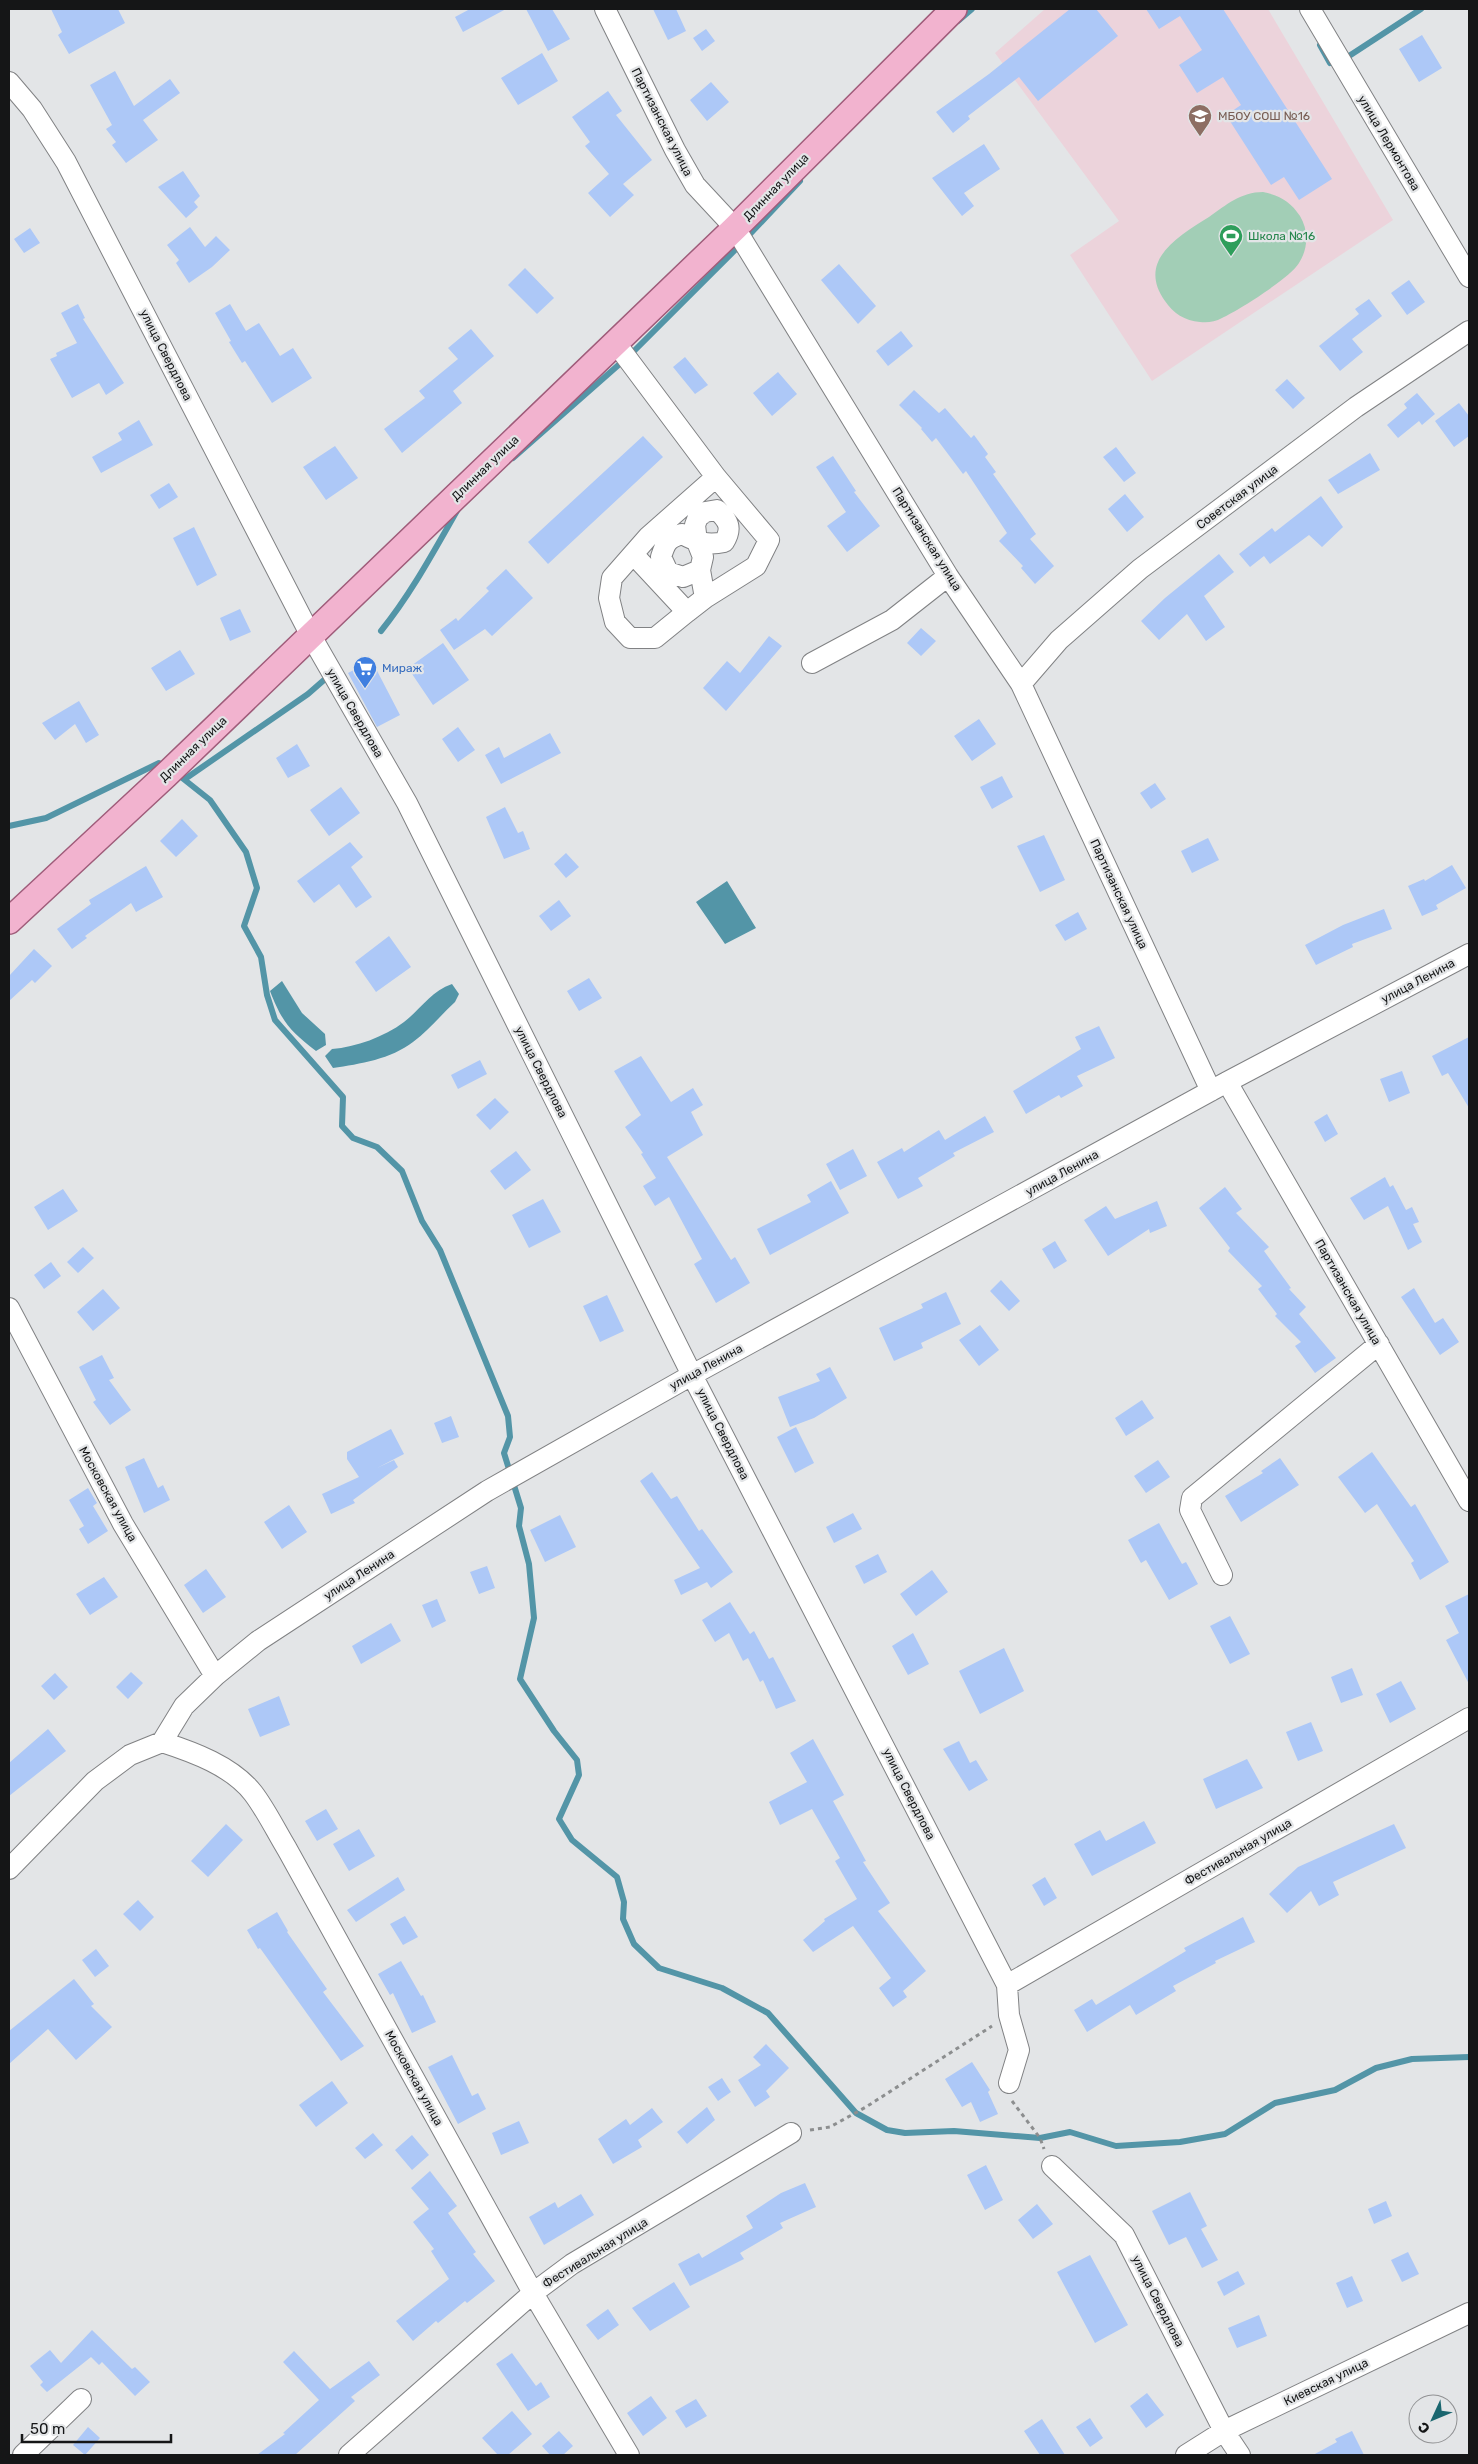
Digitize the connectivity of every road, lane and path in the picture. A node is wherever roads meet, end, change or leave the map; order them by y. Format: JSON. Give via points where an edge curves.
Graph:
{"nodes":[{"id":1,"x":605,"y":9,"type":"edge"},
{"id":2,"x":954,"y":9,"type":"edge"},
{"id":3,"x":1310,"y":9,"type":"edge"},
{"id":4,"x":9,"y":82,"type":"edge"},
{"id":5,"x":735,"y":228,"type":"junction"},
{"id":6,"x":1469,"y":277,"type":"edge"},
{"id":7,"x":1469,"y":331,"type":"edge"},
{"id":8,"x":615,"y":342,"type":"junction"},
{"id":9,"x":716,"y":477,"type":"junction"},
{"id":10,"x":633,"y":554,"type":"junction"},
{"id":11,"x":700,"y":570,"type":"junction"},
{"id":12,"x":948,"y":576,"type":"junction"},
{"id":13,"x":704,"y":598,"type":"junction"},
{"id":14,"x":687,"y":612,"type":"junction"},
{"id":15,"x":311,"y":636,"type":"junction"},
{"id":16,"x":812,"y":664,"type":"dead end"},
{"id":17,"x":1022,"y":684,"type":"junction"},
{"id":18,"x":9,"y":921,"type":"edge"},
{"id":19,"x":1469,"y":954,"type":"edge"},
{"id":20,"x":1219,"y":1087,"type":"junction"},
{"id":21,"x":9,"y":1308,"type":"edge"},
{"id":22,"x":1379,"y":1344,"type":"junction"},
{"id":23,"x":692,"y":1374,"type":"junction"},
{"id":24,"x":1469,"y":1501,"type":"edge"},
{"id":25,"x":1222,"y":1575,"type":"dead end"},
{"id":26,"x":215,"y":1676,"type":"junction"},
{"id":27,"x":1469,"y":1718,"type":"edge"},
{"id":28,"x":162,"y":1742,"type":"junction"},
{"id":29,"x":9,"y":1869,"type":"edge"},
{"id":30,"x":1007,"y":1985,"type":"junction"},
{"id":31,"x":1009,"y":2015,"type":"junction"},
{"id":32,"x":1010,"y":2083,"type":"joint"},
{"id":33,"x":791,"y":2133,"type":"joint"},
{"id":34,"x":1052,"y":2166,"type":"joint"},
{"id":35,"x":533,"y":2293,"type":"junction"},
{"id":36,"x":1469,"y":2313,"type":"edge"},
{"id":37,"x":80,"y":2399,"type":"dead end"},
{"id":38,"x":1224,"y":2431,"type":"junction"},
{"id":39,"x":23,"y":2455,"type":"edge"},
{"id":40,"x":349,"y":2455,"type":"edge"},
{"id":41,"x":629,"y":2455,"type":"edge"},
{"id":42,"x":1186,"y":2455,"type":"edge"},
{"id":43,"x":1240,"y":2455,"type":"edge"}],
"edges":[{"from":1,"to":5,"type":"street","name":"Партизанская улица","via":[[691,178]]},
{"from":2,"to":5,"type":"main road","name":"Длинная улица"},
{"from":3,"to":6,"type":"street","name":"улица Лермонтова"},
{"from":4,"to":15,"type":"street","name":"улица Свердлова","via":[[32,109],[66,162]]},
{"from":5,"to":8,"type":"main road","name":"Длинная улица"},
{"from":5,"to":12,"type":"street","name":"Партизанская улица"},
{"from":7,"to":17,"type":"street","name":"Советская улица","via":[[1356,407],[1140,569],[1059,640]]},
{"from":8,"to":9,"type":"street"},
{"from":8,"to":15,"type":"main road","name":"Длинная улица"},
{"from":9,"to":10,"type":"street"},
{"from":9,"to":13,"type":"street","via":[[769,540],[756,566]]},
{"from":10,"to":14,"type":"street"},
{"from":10,"to":14,"type":"street","via":[[612,578],[609,598],[615,622],[630,638],[655,638]]},
{"from":11,"to":11,"type":"street","via":[[683,576],[668,572],[661,557],[665,542],[682,534],[697,542],[703,557]]},
{"from":11,"to":13,"type":"street"},
{"from":12,"to":16,"type":"street","via":[[892,620]]},
{"from":12,"to":17,"type":"street","name":"Партизанская улица"},
{"from":13,"to":14,"type":"street"},
{"from":15,"to":18,"type":"main road","name":"Длинная улица"},
{"from":15,"to":23,"type":"street","name":"улица Свердлова","via":[[407,803]]},
{"from":17,"to":20,"type":"street","name":"Партизанская улица"},
{"from":19,"to":20,"type":"street","name":"улица Ленина"},
{"from":20,"to":22,"type":"street","name":"Партизанская улица"},
{"from":20,"to":23,"type":"street","name":"улица Ленина"},
{"from":21,"to":26,"type":"street","name":"Московская улица","via":[[123,1524]]},
{"from":22,"to":24,"type":"street","name":"Партизанская улица"},
{"from":22,"to":25,"type":"street","via":[[1192,1498],[1190,1510]]},
{"from":23,"to":26,"type":"street","name":"улица Ленина","via":[[487,1491],[258,1641]]},
{"from":23,"to":30,"type":"street","name":"улица Свердлова"},
{"from":26,"to":28,"type":"street","name":"улица Ленина","via":[[184,1706]]},
{"from":27,"to":30,"type":"street","name":"Фестивальная улица"},
{"from":28,"to":29,"type":"street","via":[[130,1755],[95,1781]]},
{"from":28,"to":35,"type":"street","name":"Московская улица","via":[[192,1751],[232,1774],[252,1792],[288,1850]]},
{"from":30,"to":31,"type":"street","name":"улица Свердлова"},
{"from":31,"to":32,"type":"street","name":"улица Свердлова","via":[[1019,2050]]},
{"from":31,"to":33,"type":"path","via":[[830,2127]]},
{"from":32,"to":34,"type":"path","via":[[1012,2102],[1040,2138]]},
{"from":33,"to":35,"type":"street","name":"Фестивальная улица","via":[[572,2264]]},
{"from":34,"to":38,"type":"street","name":"улица Свердлова","via":[[1124,2235]]},
{"from":35,"to":40,"type":"street","name":"Фестивальная улица"},
{"from":35,"to":41,"type":"street","name":"Московская улица"},
{"from":36,"to":38,"type":"street","name":"Киевская улица"},
{"from":37,"to":39,"type":"street"},
{"from":38,"to":42,"type":"street","name":"Киевская улица"},
{"from":38,"to":43,"type":"street","name":"улица Свердлова"}]}
